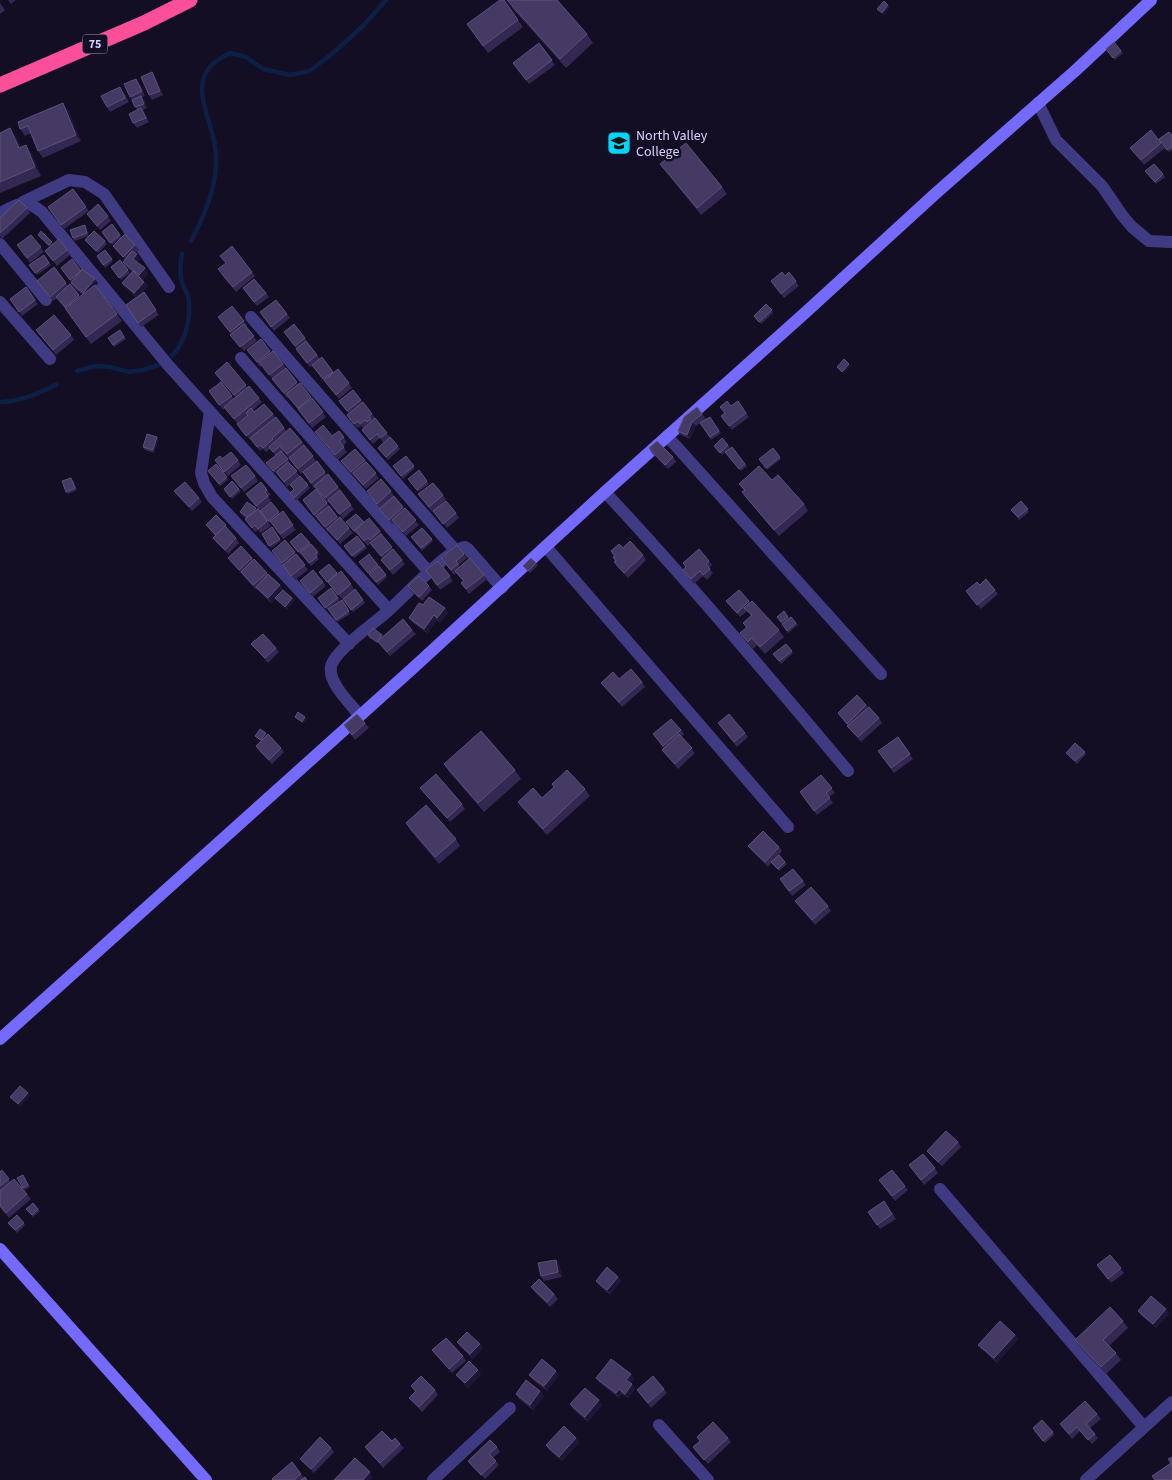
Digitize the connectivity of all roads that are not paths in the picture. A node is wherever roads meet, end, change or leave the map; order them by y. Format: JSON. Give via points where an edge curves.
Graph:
{"nodes":[{"id":1,"x":190,"y":0,"type":"edge"},
{"id":2,"x":1151,"y":0,"type":"edge"},
{"id":3,"x":0,"y":85,"type":"edge"},
{"id":4,"x":1038,"y":103,"type":"junction"},
{"id":5,"x":23,"y":202,"type":"junction"},
{"id":6,"x":0,"y":214,"type":"edge"},
{"id":7,"x":1172,"y":242,"type":"edge"},
{"id":8,"x":0,"y":244,"type":"edge"},
{"id":9,"x":170,"y":287,"type":"dead end"},
{"id":10,"x":46,"y":300,"type":"edge"},
{"id":11,"x":0,"y":302,"type":"edge"},
{"id":12,"x":252,"y":317,"type":"dead end"},
{"id":13,"x":241,"y":358,"type":"dead end"},
{"id":14,"x":50,"y":359,"type":"dead end"},
{"id":15,"x":210,"y":411,"type":"junction"},
{"id":16,"x":667,"y":436,"type":"junction"},
{"id":17,"x":605,"y":492,"type":"junction"},
{"id":18,"x":546,"y":547,"type":"junction"},
{"id":19,"x":456,"y":550,"type":"junction"},
{"id":20,"x":429,"y":572,"type":"junction"},
{"id":21,"x":502,"y":588,"type":"junction"},
{"id":22,"x":389,"y":610,"type":"junction"},
{"id":23,"x":349,"y":644,"type":"junction"},
{"id":24,"x":880,"y":674,"type":"dead end"},
{"id":25,"x":360,"y":716,"type":"junction"},
{"id":26,"x":848,"y":771,"type":"dead end"},
{"id":27,"x":788,"y":827,"type":"dead end"},
{"id":28,"x":0,"y":1039,"type":"edge"},
{"id":29,"x":940,"y":1189,"type":"dead end"},
{"id":30,"x":0,"y":1249,"type":"edge"},
{"id":31,"x":1172,"y":1402,"type":"edge"},
{"id":32,"x":510,"y":1408,"type":"dead end"},
{"id":33,"x":660,"y":1425,"type":"dead end"},
{"id":34,"x":1144,"y":1427,"type":"junction"},
{"id":35,"x":206,"y":1480,"type":"edge"},
{"id":36,"x":435,"y":1480,"type":"edge"},
{"id":37,"x":708,"y":1480,"type":"edge"},
{"id":38,"x":1086,"y":1480,"type":"edge"}],
"edges":[{"from":1,"to":3,"type":"highway","number":"75"},
{"from":2,"to":4,"type":"street"},
{"from":4,"to":7,"type":"street","via":[[1056,140],[1102,186],[1132,227],[1149,240]]},
{"from":4,"to":16,"type":"street"},
{"from":5,"to":6,"type":"street"},
{"from":5,"to":9,"type":"street","via":[[69,180],[85,182],[104,194]]},
{"from":5,"to":15,"type":"street","via":[[42,212]]},
{"from":8,"to":10,"type":"street"},
{"from":11,"to":14,"type":"street"},
{"from":12,"to":19,"type":"street"},
{"from":13,"to":20,"type":"street"},
{"from":15,"to":22,"type":"street"},
{"from":15,"to":23,"type":"street","via":[[201,473],[212,497]]},
{"from":16,"to":17,"type":"street"},
{"from":16,"to":24,"type":"street"},
{"from":17,"to":18,"type":"street"},
{"from":17,"to":26,"type":"street","via":[[699,595]]},
{"from":18,"to":21,"type":"street"},
{"from":18,"to":27,"type":"street"},
{"from":19,"to":20,"type":"street"},
{"from":19,"to":21,"type":"street","via":[[468,549]]},
{"from":20,"to":22,"type":"street"},
{"from":21,"to":25,"type":"street"},
{"from":22,"to":23,"type":"street"},
{"from":23,"to":25,"type":"street","via":[[336,657],[331,674]]},
{"from":25,"to":28,"type":"street"},
{"from":29,"to":34,"type":"street"},
{"from":30,"to":35,"type":"street"},
{"from":31,"to":34,"type":"street"},
{"from":32,"to":36,"type":"street"},
{"from":33,"to":37,"type":"street"},
{"from":34,"to":38,"type":"street"}]}
